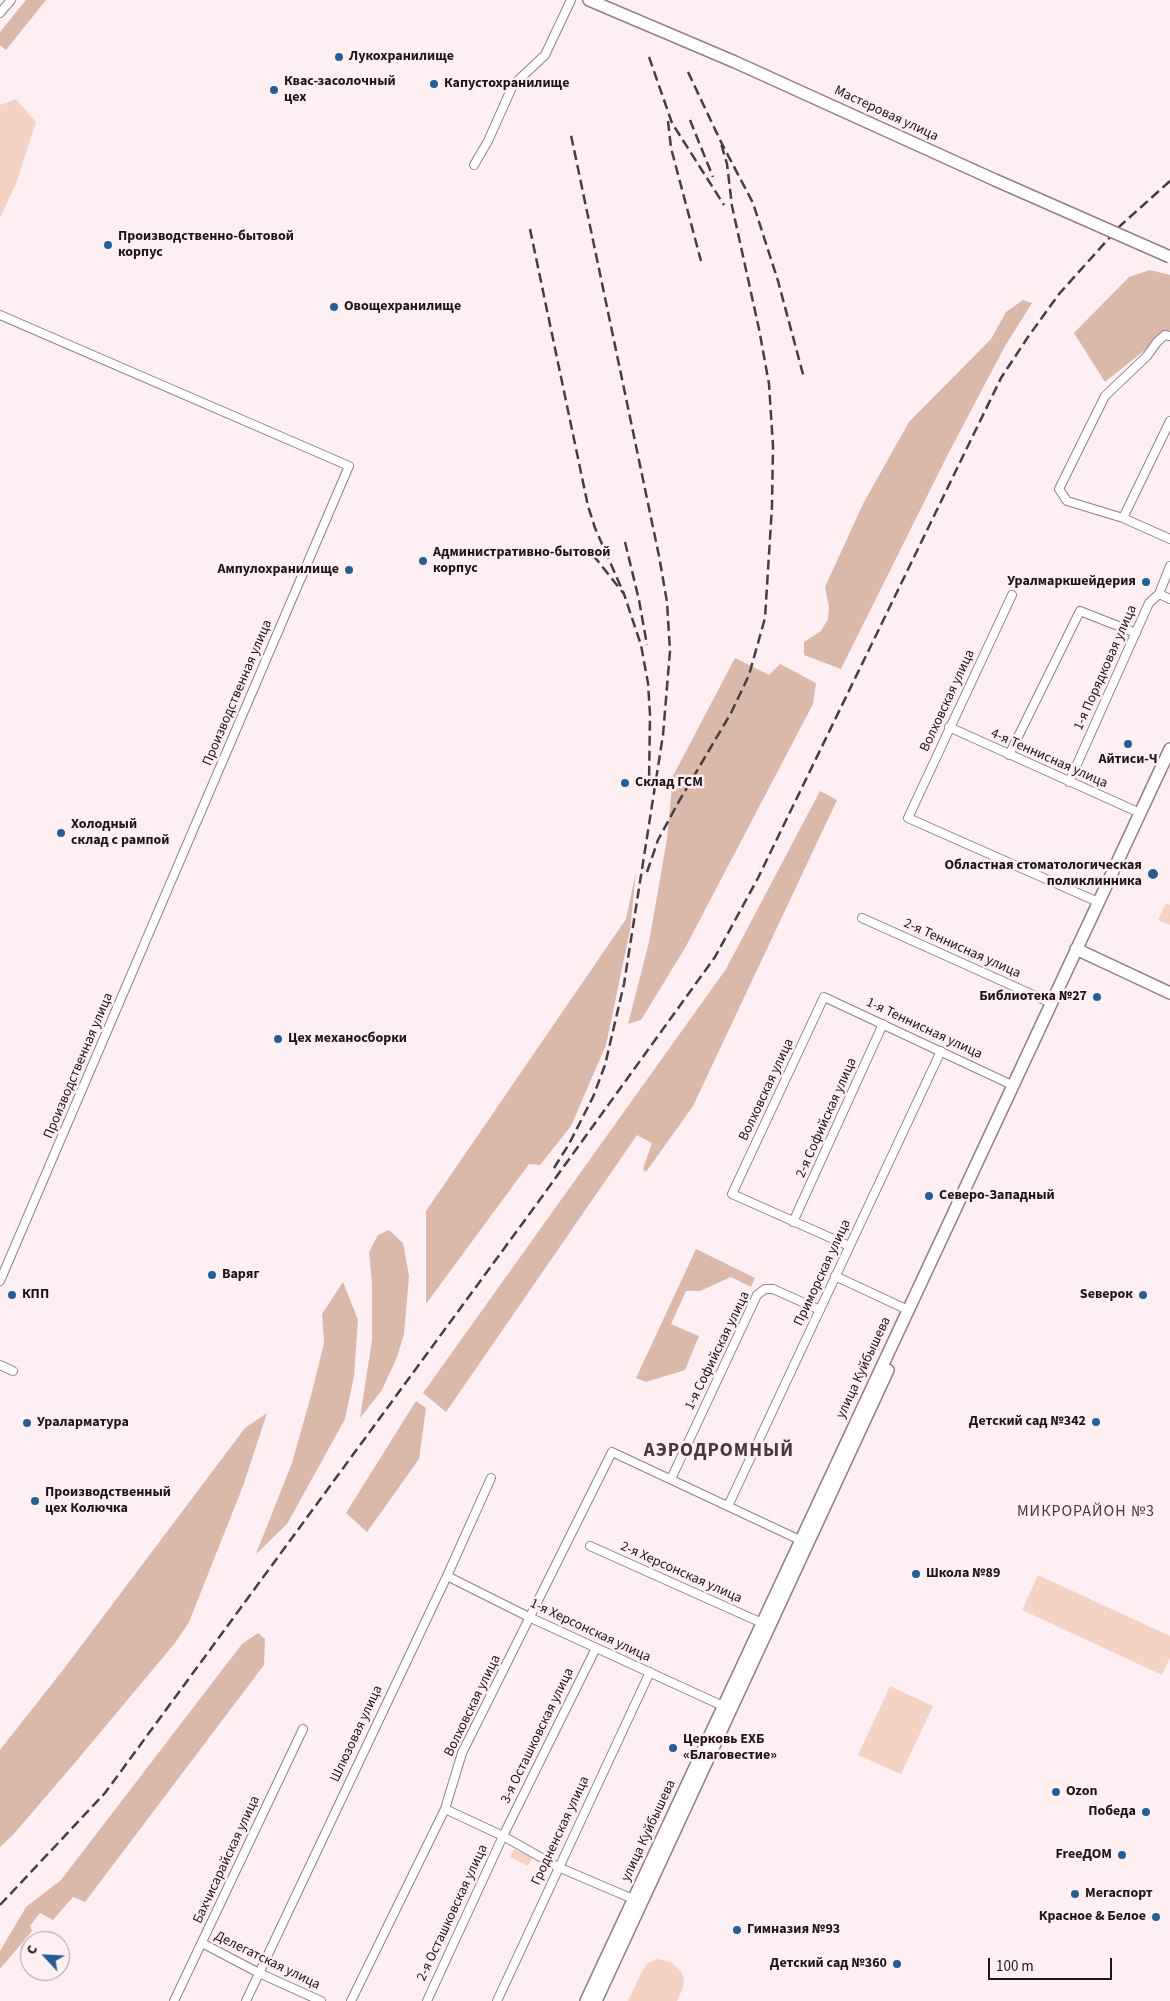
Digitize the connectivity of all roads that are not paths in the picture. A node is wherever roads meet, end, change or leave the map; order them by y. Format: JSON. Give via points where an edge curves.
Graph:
{"nodes":[{"id":1,"x":11,"y":0,"type":"edge"},
{"id":2,"x":571,"y":0,"type":"edge"},
{"id":3,"x":589,"y":0,"type":"edge"},
{"id":4,"x":0,"y":13,"type":"edge"},
{"id":5,"x":474,"y":166,"type":"dead end"},
{"id":6,"x":1170,"y":257,"type":"edge"},
{"id":7,"x":0,"y":315,"type":"edge"},
{"id":8,"x":1168,"y":336,"type":"edge"},
{"id":9,"x":1170,"y":421,"type":"edge"},
{"id":10,"x":1124,"y":518,"type":"junction"},
{"id":11,"x":1170,"y":538,"type":"edge"},
{"id":12,"x":1170,"y":566,"type":"edge"},
{"id":13,"x":1159,"y":594,"type":"junction"},
{"id":14,"x":1012,"y":595,"type":"dead end"},
{"id":15,"x":1170,"y":599,"type":"edge"},
{"id":16,"x":1136,"y":633,"type":"junction"},
{"id":17,"x":949,"y":727,"type":"junction"},
{"id":18,"x":1170,"y":749,"type":"edge"},
{"id":19,"x":1009,"y":756,"type":"junction"},
{"id":20,"x":1170,"y":765,"type":"edge"},
{"id":21,"x":1069,"y":782,"type":"junction"},
{"id":22,"x":1143,"y":814,"type":"junction"},
{"id":23,"x":1098,"y":902,"type":"junction"},
{"id":24,"x":862,"y":918,"type":"dead end"},
{"id":25,"x":1079,"y":951,"type":"junction"},
{"id":26,"x":1170,"y":993,"type":"edge"},
{"id":27,"x":824,"y":997,"type":"joint"},
{"id":28,"x":1051,"y":1003,"type":"junction"},
{"id":29,"x":883,"y":1024,"type":"junction"},
{"id":30,"x":940,"y":1051,"type":"junction"},
{"id":31,"x":1016,"y":1086,"type":"junction"},
{"id":32,"x":793,"y":1222,"type":"junction"},
{"id":33,"x":849,"y":1246,"type":"junction"},
{"id":34,"x":835,"y":1276,"type":"junction"},
{"id":35,"x":0,"y":1281,"type":"edge"},
{"id":36,"x":820,"y":1310,"type":"junction"},
{"id":37,"x":911,"y":1311,"type":"junction"},
{"id":38,"x":0,"y":1365,"type":"edge"},
{"id":39,"x":13,"y":1371,"type":"dead end"},
{"id":40,"x":490,"y":1478,"type":"dead end"},
{"id":41,"x":671,"y":1479,"type":"junction"},
{"id":42,"x":728,"y":1506,"type":"junction"},
{"id":43,"x":804,"y":1542,"type":"junction"},
{"id":44,"x":590,"y":1546,"type":"dead end"},
{"id":45,"x":447,"y":1576,"type":"junction"},
{"id":46,"x":531,"y":1618,"type":"junction"},
{"id":47,"x":766,"y":1624,"type":"junction"},
{"id":48,"x":596,"y":1648,"type":"junction"},
{"id":49,"x":650,"y":1672,"type":"junction"},
{"id":50,"x":727,"y":1708,"type":"junction"},
{"id":51,"x":303,"y":1730,"type":"dead end"},
{"id":52,"x":445,"y":1809,"type":"junction"},
{"id":53,"x":502,"y":1836,"type":"junction"},
{"id":54,"x":558,"y":1867,"type":"junction"},
{"id":55,"x":637,"y":1901,"type":"junction"},
{"id":56,"x":202,"y":1943,"type":"junction"},
{"id":57,"x":259,"y":1973,"type":"junction"},
{"id":58,"x":174,"y":2001,"type":"edge"},
{"id":59,"x":246,"y":2001,"type":"edge"},
{"id":60,"x":321,"y":2001,"type":"edge"},
{"id":61,"x":351,"y":2001,"type":"edge"},
{"id":62,"x":427,"y":2001,"type":"edge"},
{"id":63,"x":497,"y":2001,"type":"edge"},
{"id":64,"x":586,"y":2001,"type":"edge"},
{"id":65,"x":596,"y":2001,"type":"edge"}],
"edges":[{"from":1,"to":4,"type":"street"},
{"from":2,"to":5,"type":"street","via":[[545,55],[513,85]]},
{"from":3,"to":6,"type":"main road","name":"Мастеровая улица","bridge":true},
{"from":7,"to":35,"type":"street","name":"Производственная улица","via":[[350,466]]},
{"from":8,"to":10,"type":"street","via":[[1157,342],[1147,356],[1110,388],[1059,489],[1067,500]]},
{"from":9,"to":10,"type":"street"},
{"from":10,"to":11,"type":"street"},
{"from":12,"to":13,"type":"street","name":"1-я Порядковая улица"},
{"from":13,"to":15,"type":"street"},
{"from":13,"to":16,"type":"street","name":"1-я Порядковая улица","via":[[1149,603]]},
{"from":14,"to":17,"type":"street","name":"Волховская улица"},
{"from":16,"to":19,"type":"street","via":[[1080,611]]},
{"from":16,"to":21,"type":"street","name":"1-я Порядковая улица"},
{"from":17,"to":19,"type":"street","name":"4-я Теннисная улица"},
{"from":17,"to":23,"type":"street","name":"Волховская улица","via":[[908,818]]},
{"from":18,"to":22,"type":"main road","name":"улица Куйбышева"},
{"from":19,"to":21,"type":"street","name":"4-я Теннисная улица"},
{"from":20,"to":22,"type":"main road","name":"улица Куйбышева"},
{"from":21,"to":22,"type":"street","name":"4-я Теннисная улица"},
{"from":22,"to":23,"type":"main road","name":"улица Куйбышева"},
{"from":22,"to":25,"type":"main road","name":"улица Куйбышева"},
{"from":23,"to":25,"type":"main road","name":"улица Куйбышева"},
{"from":24,"to":28,"type":"street","name":"2-я Теннисная улица"},
{"from":25,"to":26,"type":"main road"},
{"from":25,"to":28,"type":"main road","name":"улица Куйбышева"},
{"from":25,"to":31,"type":"main road","name":"улица Куйбышева"},
{"from":27,"to":29,"type":"street","name":"1-я Теннисная улица"},
{"from":27,"to":32,"type":"street","name":"Волховская улица","via":[[732,1194]]},
{"from":28,"to":31,"type":"main road","name":"улица Куйбышева"},
{"from":29,"to":30,"type":"street","name":"1-я Теннисная улица"},
{"from":29,"to":32,"type":"street","name":"2-я Софийская улица"},
{"from":30,"to":31,"type":"street","name":"1-я Теннисная улица"},
{"from":30,"to":33,"type":"street","name":"Приморская улица"},
{"from":31,"to":37,"type":"main road","name":"улица Куйбышева"},
{"from":32,"to":33,"type":"street"},
{"from":33,"to":34,"type":"street","name":"Приморская улица"},
{"from":34,"to":36,"type":"street","name":"Приморская улица"},
{"from":34,"to":37,"type":"street"},
{"from":36,"to":41,"type":"street","name":"1-я Софийская улица","via":[[773,1289],[765,1289],[757,1295]]},
{"from":36,"to":42,"type":"street","name":"Приморская улица"},
{"from":37,"to":43,"type":"main road","name":"улица Куйбышева"},
{"from":38,"to":39,"type":"street"},
{"from":40,"to":45,"type":"street","name":"Шлюзовая улица"},
{"from":41,"to":42,"type":"street"},
{"from":41,"to":46,"type":"street","name":"Волховская улица","via":[[612,1452]]},
{"from":42,"to":43,"type":"street"},
{"from":43,"to":47,"type":"main road","name":"улица Куйбышева"},
{"from":44,"to":47,"type":"street","name":"2-я Херсонская улица"},
{"from":45,"to":46,"type":"street","name":"1-я Херсонская улица"},
{"from":45,"to":57,"type":"street","name":"Шлюзовая улица"},
{"from":46,"to":48,"type":"street","name":"1-я Херсонская улица"},
{"from":46,"to":52,"type":"street","name":"Волховская улица","via":[[462,1753]]},
{"from":47,"to":50,"type":"main road","name":"улица Куйбышева"},
{"from":48,"to":49,"type":"street","name":"1-я Херсонская улица"},
{"from":48,"to":53,"type":"street","name":"3-я Осташковская улица"},
{"from":49,"to":50,"type":"street","name":"1-я Херсонская улица"},
{"from":49,"to":54,"type":"street","name":"Гродненская улица"},
{"from":50,"to":55,"type":"main road","name":"улица Куйбышева"},
{"from":51,"to":56,"type":"street","name":"Бахчисарайская улица"},
{"from":52,"to":53,"type":"street"},
{"from":52,"to":61,"type":"street","name":"Волховская улица"},
{"from":53,"to":54,"type":"street"},
{"from":53,"to":62,"type":"street","name":"2-я Осташковская улица"},
{"from":54,"to":55,"type":"street"},
{"from":54,"to":63,"type":"street","name":"Гродненская улица"},
{"from":55,"to":64,"type":"main road","name":"улица Куйбышева"},
{"from":55,"to":65,"type":"main road","name":"улица Куйбышева"},
{"from":56,"to":57,"type":"street","name":"Делегатская улица"},
{"from":56,"to":58,"type":"street","name":"Бахчисарайская улица"},
{"from":57,"to":59,"type":"street","name":"Шлюзовая улица"},
{"from":57,"to":60,"type":"street","name":"Делегатская улица"}]}
